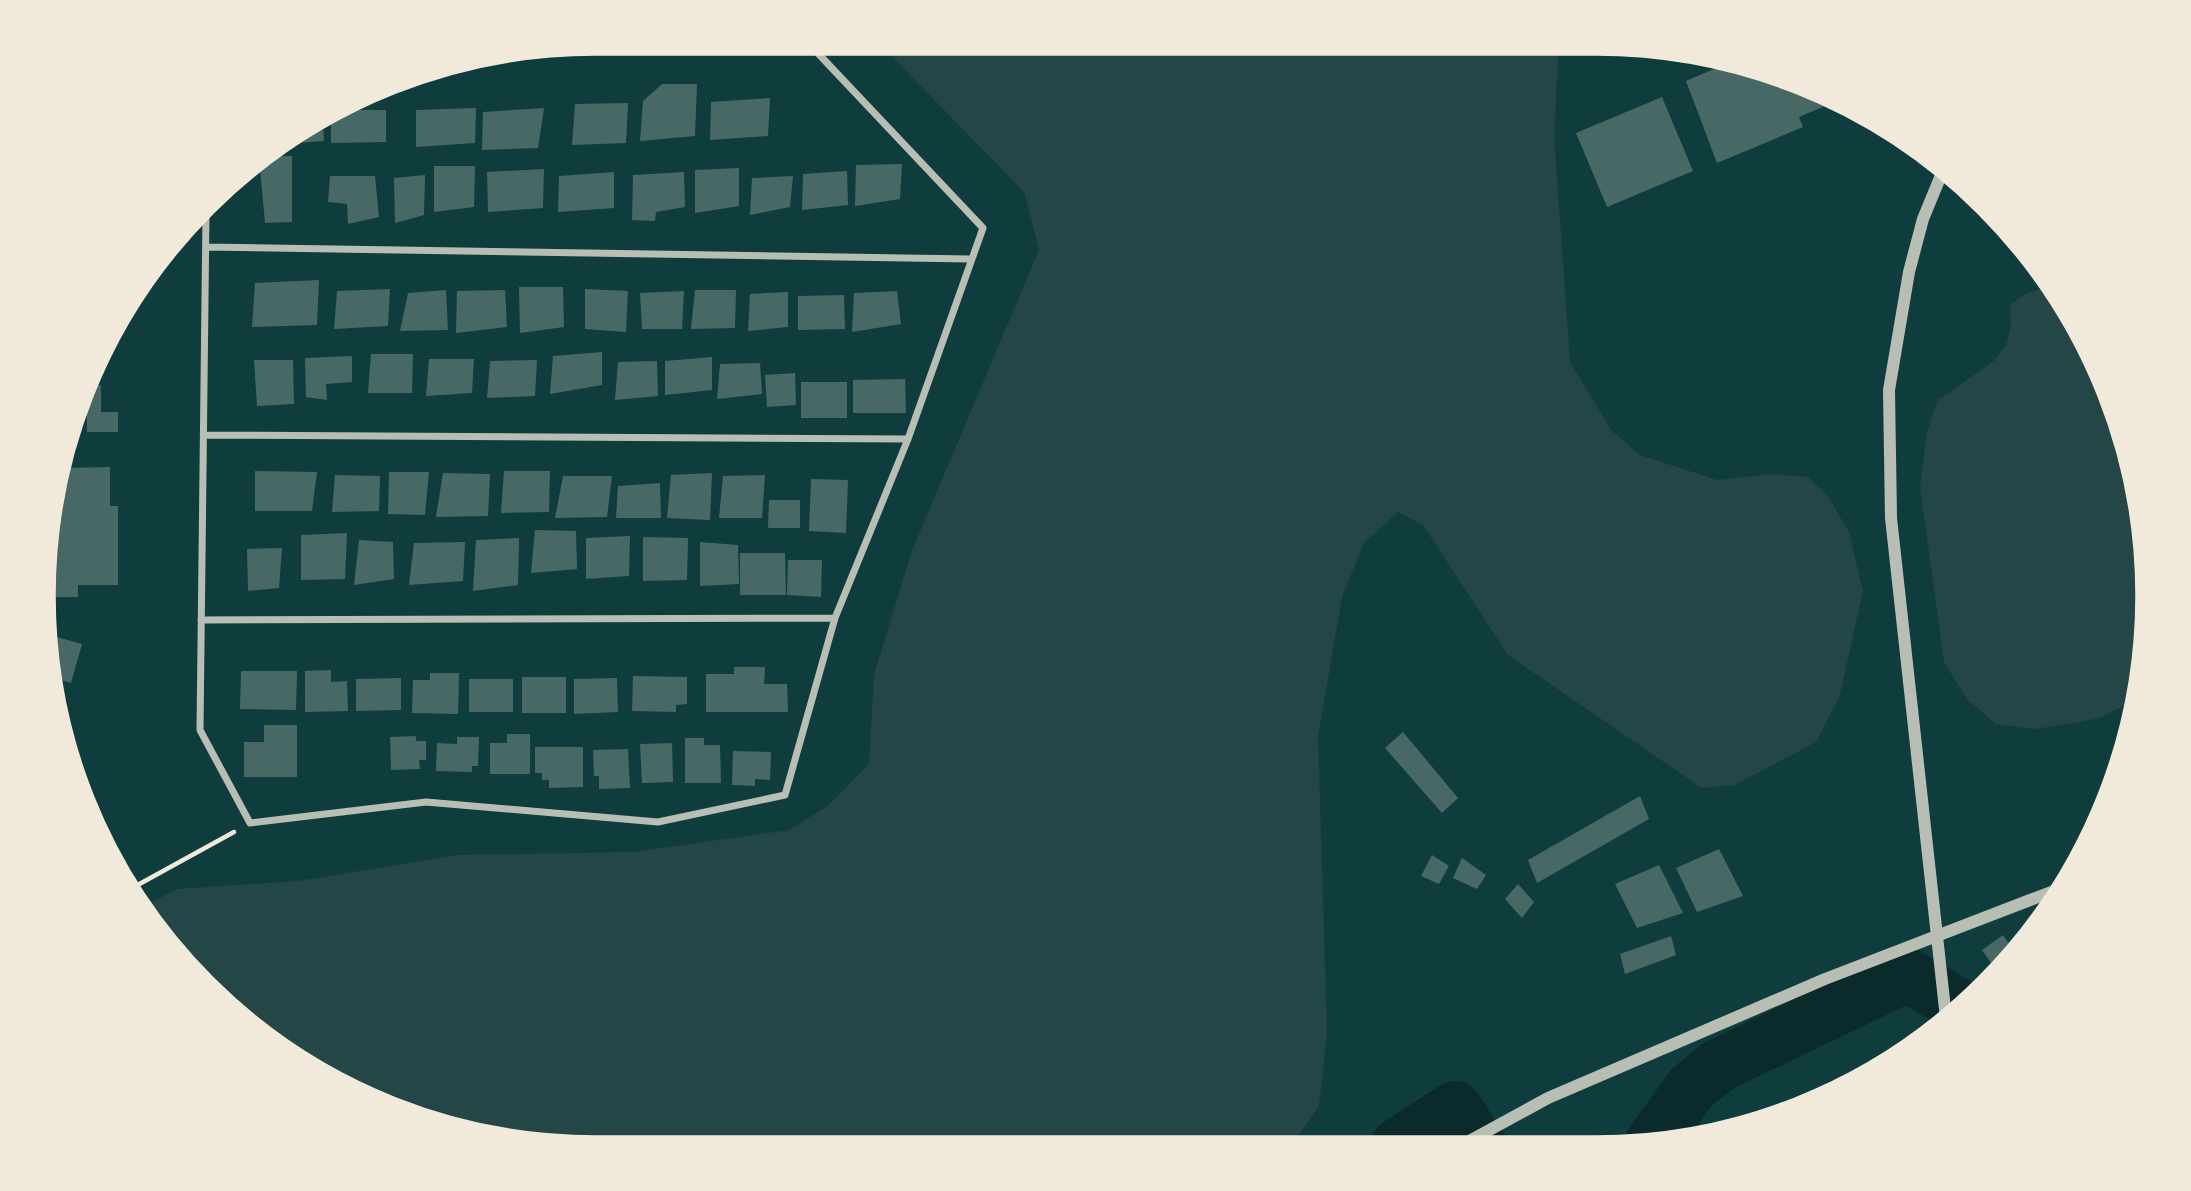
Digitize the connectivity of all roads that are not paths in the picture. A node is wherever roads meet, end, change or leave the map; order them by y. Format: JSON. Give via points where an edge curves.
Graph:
{"nodes":[{"id":1,"x":821,"y":54,"type":"edge"},
{"id":2,"x":1940,"y":179,"type":"edge"},
{"id":3,"x":206,"y":221,"type":"edge"},
{"id":4,"x":206,"y":247,"type":"junction"},
{"id":5,"x":970,"y":258,"type":"junction"},
{"id":6,"x":205,"y":435,"type":"junction"},
{"id":7,"x":908,"y":439,"type":"junction"},
{"id":8,"x":835,"y":618,"type":"junction"},
{"id":9,"x":201,"y":620,"type":"junction"},
{"id":10,"x":2048,"y":893,"type":"edge"},
{"id":11,"x":1946,"y":1007,"type":"edge"},
{"id":12,"x":1476,"y":1137,"type":"edge"}],
"edges":[{"from":1,"to":5,"type":"street","via":[[983,228]]},
{"from":2,"to":11,"type":"street","via":[[1909,272],[1889,390],[1891,518]]},
{"from":3,"to":4,"type":"street"},
{"from":4,"to":5,"type":"street"},
{"from":4,"to":6,"type":"street"},
{"from":5,"to":7,"type":"street"},
{"from":6,"to":7,"type":"street"},
{"from":6,"to":9,"type":"street"},
{"from":7,"to":8,"type":"street"},
{"from":8,"to":9,"type":"street"},
{"from":8,"to":9,"type":"street","via":[[785,795],[659,822],[426,802],[250,823],[200,730]]},
{"from":10,"to":12,"type":"street","via":[[1825,979],[1548,1098]]}]}
